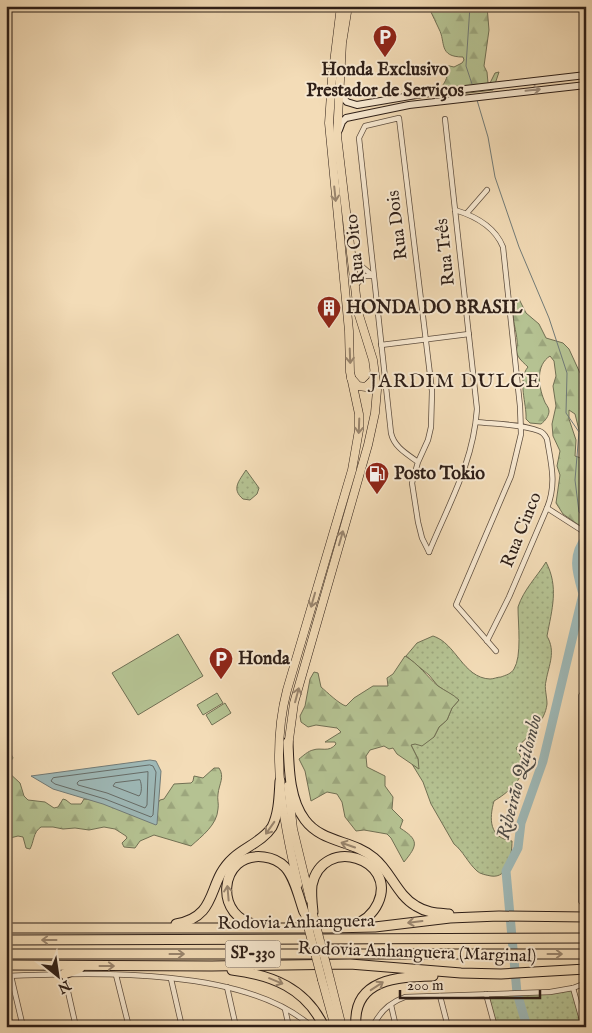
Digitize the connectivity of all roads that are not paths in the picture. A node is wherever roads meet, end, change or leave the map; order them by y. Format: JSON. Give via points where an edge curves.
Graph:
{"nodes":[{"id":1,"x":341,"y":6,"type":"edge"},
{"id":2,"x":348,"y":6,"type":"edge"},
{"id":3,"x":586,"y":76,"type":"edge"},
{"id":4,"x":586,"y":85,"type":"edge"},
{"id":5,"x":339,"y":93,"type":"junction"},
{"id":6,"x":445,"y":119,"type":"dead end"},
{"id":7,"x":401,"y":126,"type":"joint"},
{"id":8,"x":337,"y":136,"type":"junction"},
{"id":9,"x":488,"y":190,"type":"dead end"},
{"id":10,"x":455,"y":210,"type":"junction"},
{"id":11,"x":467,"y":213,"type":"junction"},
{"id":12,"x":350,"y":251,"type":"junction"},
{"id":13,"x":373,"y":276,"type":"junction"},
{"id":14,"x":354,"y":286,"type":"junction"},
{"id":15,"x":469,"y":334,"type":"junction"},
{"id":16,"x":426,"y":339,"type":"junction"},
{"id":17,"x":381,"y":345,"type":"junction"},
{"id":18,"x":374,"y":370,"type":"junction"},
{"id":19,"x":351,"y":378,"type":"junction"},
{"id":20,"x":476,"y":422,"type":"junction"},
{"id":21,"x":521,"y":428,"type":"junction"},
{"id":22,"x":418,"y":462,"type":"junction"},
{"id":23,"x":547,"y":508,"type":"junction"},
{"id":24,"x":584,"y":532,"type":"edge"},
{"id":25,"x":429,"y":552,"type":"joint"},
{"id":26,"x":487,"y":641,"type":"junction"},
{"id":27,"x":496,"y":650,"type":"dead end"},
{"id":28,"x":586,"y":688,"type":"edge"},
{"id":29,"x":288,"y":742,"type":"junction"},
{"id":30,"x":280,"y":781,"type":"junction"},
{"id":31,"x":584,"y":906,"type":"edge"},
{"id":32,"x":309,"y":913,"type":"junction"},
{"id":33,"x":495,"y":916,"type":"junction"},
{"id":34,"x":586,"y":917,"type":"edge"},
{"id":35,"x":6,"y":928,"type":"edge"},
{"id":36,"x":292,"y":928,"type":"junction"},
{"id":37,"x":329,"y":928,"type":"junction"},
{"id":38,"x":149,"y":929,"type":"junction"},
{"id":39,"x":586,"y":938,"type":"edge"},
{"id":40,"x":6,"y":940,"type":"edge"},
{"id":41,"x":6,"y":954,"type":"edge"},
{"id":42,"x":586,"y":954,"type":"edge"},
{"id":43,"x":6,"y":966,"type":"edge"},
{"id":44,"x":84,"y":966,"type":"junction"},
{"id":45,"x":212,"y":966,"type":"junction"},
{"id":46,"x":586,"y":969,"type":"edge"},
{"id":47,"x":461,"y":973,"type":"junction"},
{"id":48,"x":64,"y":974,"type":"junction"},
{"id":49,"x":116,"y":975,"type":"junction"},
{"id":50,"x":8,"y":976,"type":"edge"},
{"id":51,"x":171,"y":979,"type":"junction"},
{"id":52,"x":326,"y":980,"type":"junction"},
{"id":53,"x":586,"y":983,"type":"edge"},
{"id":54,"x":227,"y":987,"type":"junction"},
{"id":55,"x":574,"y":988,"type":"junction"},
{"id":56,"x":486,"y":994,"type":"junction"},
{"id":57,"x":440,"y":996,"type":"junction"},
{"id":58,"x":391,"y":1005,"type":"junction"},
{"id":59,"x":285,"y":1009,"type":"junction"},
{"id":60,"x":23,"y":1027,"type":"edge"},
{"id":61,"x":76,"y":1027,"type":"edge"},
{"id":62,"x":129,"y":1027,"type":"edge"},
{"id":63,"x":182,"y":1027,"type":"edge"},
{"id":64,"x":236,"y":1027,"type":"edge"},
{"id":65,"x":289,"y":1027,"type":"edge"},
{"id":66,"x":312,"y":1027,"type":"edge"},
{"id":67,"x":324,"y":1027,"type":"edge"},
{"id":68,"x":335,"y":1027,"type":"edge"},
{"id":69,"x":342,"y":1027,"type":"edge"},
{"id":70,"x":356,"y":1027,"type":"edge"},
{"id":71,"x":373,"y":1027,"type":"edge"},
{"id":72,"x":396,"y":1027,"type":"edge"},
{"id":73,"x":448,"y":1027,"type":"edge"},
{"id":74,"x":495,"y":1027,"type":"edge"},
{"id":75,"x":584,"y":1027,"type":"edge"}],
"edges":[{"from":1,"to":19,"type":"main road","one_way":true,"via":[[329,123],[350,332]]},
{"from":2,"to":5,"type":"main road"},
{"from":3,"to":5,"type":"street","via":[[357,105],[346,102]]},
{"from":8,"to":4,"type":"street","one_way":true,"via":[[342,122],[350,117],[410,105]]},
{"from":5,"to":8,"type":"main road"},
{"from":6,"to":10,"type":"street","name":"Rua Três"},
{"from":7,"to":13,"type":"street","name":"Rua Oito","via":[[399,118],[371,124],[365,126],[359,138]]},
{"from":7,"to":16,"type":"street","name":"Rua Dois"},
{"from":8,"to":12,"type":"main road"},
{"from":9,"to":11,"type":"street"},
{"from":10,"to":11,"type":"street"},
{"from":10,"to":15,"type":"street","name":"Rua Três"},
{"from":11,"to":21,"type":"street","via":[[492,230],[503,247]]},
{"from":12,"to":13,"type":"street"},
{"from":12,"to":14,"type":"main road"},
{"from":13,"to":14,"type":"street","via":[[364,276]]},
{"from":13,"to":17,"type":"street","name":"Rua Oito"},
{"from":14,"to":18,"type":"main road"},
{"from":15,"to":16,"type":"street"},
{"from":15,"to":20,"type":"street","name":"Rua Três"},
{"from":16,"to":17,"type":"street"},
{"from":16,"to":22,"type":"street","name":"Rua Dois","via":[[432,413],[428,440]]},
{"from":17,"to":22,"type":"street","name":"Rua Oito","via":[[392,438]]},
{"from":18,"to":19,"type":"main road","via":[[373,380],[366,387],[358,386]]},
{"from":29,"to":18,"type":"main road","one_way":true,"via":[[303,669],[368,445],[377,390]]},
{"from":19,"to":30,"type":"main road","one_way":true,"via":[[359,414],[357,449],[282,707]]},
{"from":20,"to":21,"type":"street","name":"Rua Cinco"},
{"from":20,"to":25,"type":"street","name":"Rua Três","via":[[474,442],[463,474]]},
{"from":21,"to":23,"type":"street","name":"Rua Cinco","via":[[540,431],[547,439],[554,482]]},
{"from":21,"to":26,"type":"street","via":[[511,476],[456,605]]},
{"from":22,"to":25,"type":"street","name":"Rua Dois","via":[[412,483],[420,530]]},
{"from":23,"to":24,"type":"street"},
{"from":23,"to":26,"type":"street","name":"Rua Cinco"},
{"from":26,"to":27,"type":"street"},
{"from":28,"to":31,"type":"street","via":[[581,696],[581,901]]},
{"from":29,"to":32,"type":"main road","via":[[291,814]]},
{"from":33,"to":29,"type":"highway","one_way":true,"via":[[432,913],[419,908],[404,897],[374,858],[315,831],[301,815],[294,796]]},
{"from":30,"to":32,"type":"main road","via":[[289,845]]},
{"from":30,"to":38,"type":"highway","one_way":true,"via":[[273,825],[226,865],[202,912],[188,922]]},
{"from":36,"to":32,"type":"highway","one_way":true,"via":[[252,924],[235,913],[226,889],[234,868],[256,856],[279,862],[289,872]]},
{"from":32,"to":37,"type":"highway","via":[[312,884],[320,868],[342,856],[362,860],[376,874],[379,900],[373,912],[358,923]]},
{"from":32,"to":52,"type":"main road","bridge":true},
{"from":33,"to":34,"type":"highway","name":"Rodovia Anhanguera (Marginal)"},
{"from":33,"to":37,"type":"highway","name":"Rodovia Anhanguera (Marginal)","one_way":true},
{"from":35,"to":38,"type":"highway","name":"Rodovia Anhanguera (Marginal)"},
{"from":36,"to":37,"type":"highway","name":"Rodovia Anhanguera (Marginal)"},
{"from":36,"to":38,"type":"highway","name":"Rodovia Anhanguera (Marginal)"},
{"from":39,"to":40,"type":"highway","name":"Rodovia Anhanguera","number":"SP-330","one_way":true},
{"from":41,"to":42,"type":"highway","name":"Rodovia Anhanguera","number":"SP-330","one_way":true},
{"from":43,"to":44,"type":"highway","name":"Rodovia Anhanguera (Marginal)"},
{"from":44,"to":45,"type":"highway","name":"Rodovia Anhanguera (Marginal)","one_way":true},
{"from":44,"to":48,"type":"highway"},
{"from":45,"to":47,"type":"highway","name":"Rodovia Anhanguera (Marginal)","via":[[350,964]]},
{"from":45,"to":67,"type":"highway","one_way":true,"via":[[280,982],[307,1001]]},
{"from":46,"to":47,"type":"highway","name":"Rodovia Anhanguera (Marginal)","via":[[527,974]]},
{"from":70,"to":47,"type":"highway","one_way":true,"via":[[360,1005],[376,985],[391,979]]},
{"from":48,"to":49,"type":"street"},
{"from":48,"to":50,"type":"street"},
{"from":48,"to":61,"type":"street"},
{"from":49,"to":51,"type":"street"},
{"from":49,"to":62,"type":"street"},
{"from":50,"to":60,"type":"street"},
{"from":51,"to":54,"type":"street"},
{"from":51,"to":63,"type":"street"},
{"from":52,"to":68,"type":"main road"},
{"from":52,"to":69,"type":"main road"},
{"from":53,"to":55,"type":"street"},
{"from":54,"to":59,"type":"street"},
{"from":54,"to":64,"type":"street"},
{"from":55,"to":56,"type":"street"},
{"from":55,"to":75,"type":"street"},
{"from":56,"to":57,"type":"street"},
{"from":56,"to":74,"type":"street"},
{"from":57,"to":58,"type":"street","via":[[412,995]]},
{"from":57,"to":73,"type":"street"},
{"from":58,"to":71,"type":"street","via":[[381,1013]]},
{"from":58,"to":72,"type":"street"},
{"from":59,"to":65,"type":"street"},
{"from":59,"to":66,"type":"street"}]}
